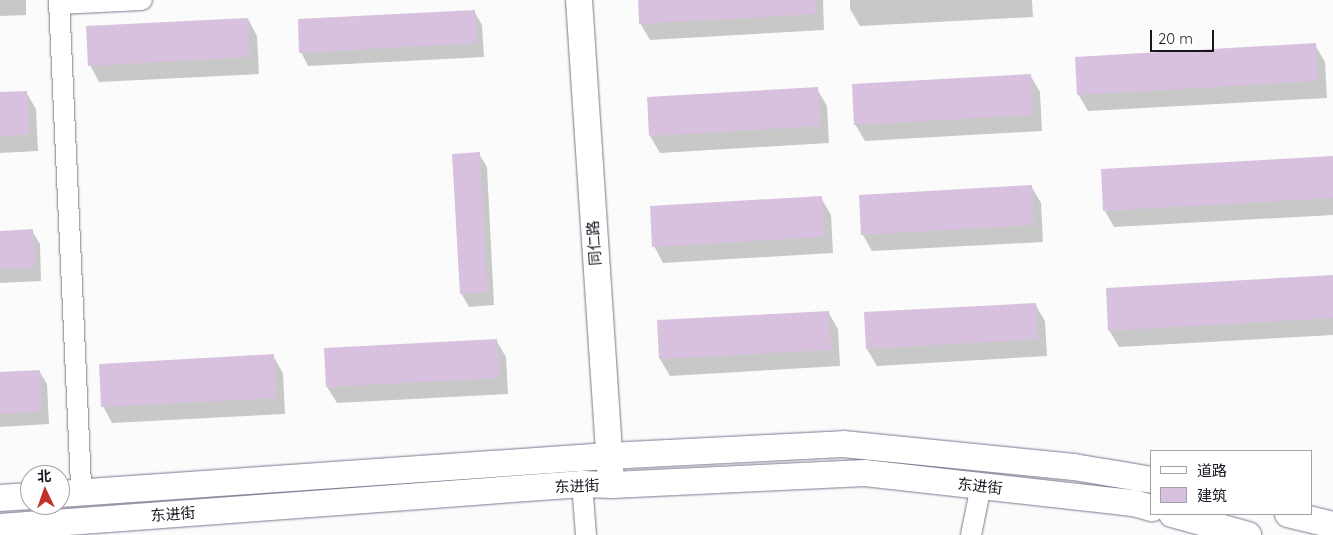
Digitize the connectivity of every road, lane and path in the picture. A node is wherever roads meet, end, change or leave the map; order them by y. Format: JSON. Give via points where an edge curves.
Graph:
{"nodes":[{"id":1,"x":142,"y":0,"type":"edge"},
{"id":2,"x":561,"y":0,"type":"edge"},
{"id":3,"x":579,"y":0,"type":"edge"},
{"id":4,"x":59,"y":2,"type":"edge"},
{"id":5,"x":599,"y":457,"type":"junction"},
{"id":6,"x":1150,"y":480,"type":"edge"},
{"id":7,"x":596,"y":485,"type":"junction"},
{"id":8,"x":981,"y":486,"type":"junction"},
{"id":9,"x":71,"y":493,"type":"edge"},
{"id":10,"x":20,"y":497,"type":"edge"},
{"id":11,"x":0,"y":498,"type":"edge"},
{"id":12,"x":1150,"y":507,"type":"edge"},
{"id":13,"x":1176,"y":515,"type":"edge"},
{"id":14,"x":1292,"y":515,"type":"edge"},
{"id":15,"x":1333,"y":525,"type":"edge"},
{"id":16,"x":0,"y":527,"type":"edge"},
{"id":17,"x":586,"y":535,"type":"edge"},
{"id":18,"x":971,"y":535,"type":"edge"},
{"id":19,"x":1248,"y":535,"type":"edge"}],
"edges":[{"from":1,"to":4,"type":"street"},
{"from":2,"to":5,"type":"main road","name":"同仁路"},
{"from":3,"to":5,"type":"main road","name":"同仁路"},
{"from":4,"to":9,"type":"street"},
{"from":5,"to":6,"type":"main road","name":"东进街","via":[[843,444],[1074,467]]},
{"from":5,"to":7,"type":"main road","name":"同仁路"},
{"from":5,"to":9,"type":"main road","name":"东进街"},
{"from":7,"to":8,"type":"main road","name":"东进街","via":[[866,473]]},
{"from":7,"to":16,"type":"main road","name":"东进街"},
{"from":7,"to":17,"type":"street"},
{"from":8,"to":12,"type":"main road","name":"东进街"},
{"from":8,"to":18,"type":"street"},
{"from":10,"to":11,"type":"main road"},
{"from":13,"to":19,"type":"main road"},
{"from":14,"to":15,"type":"main road"}]}
